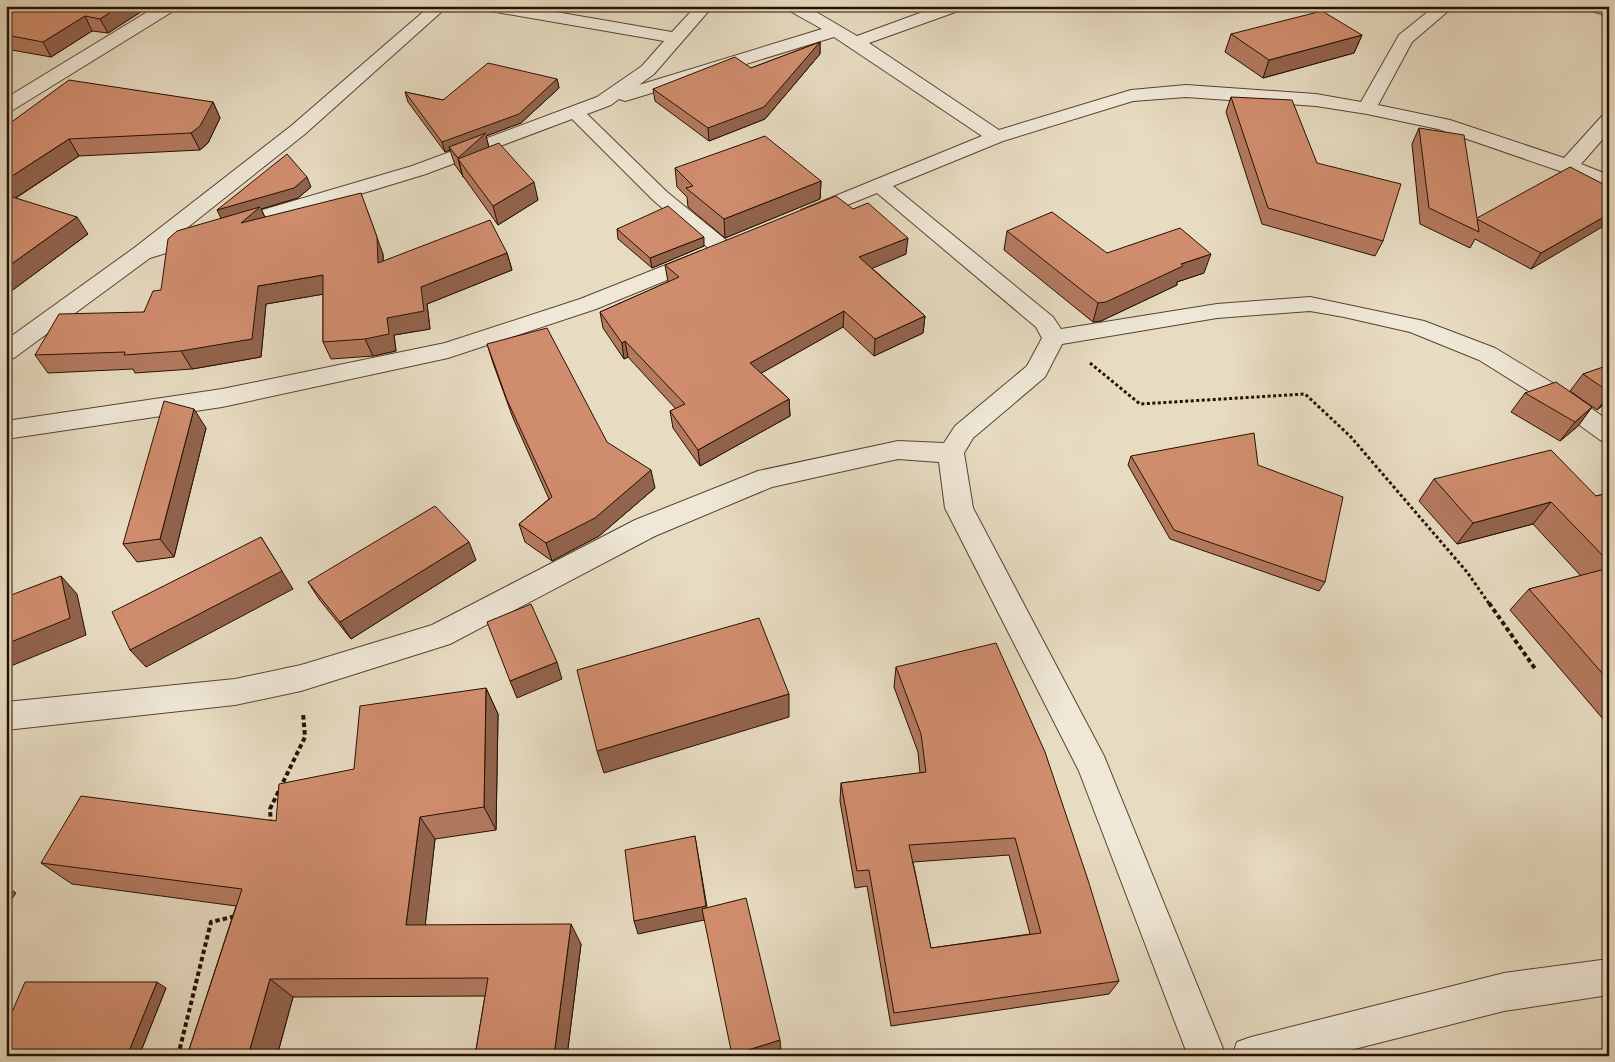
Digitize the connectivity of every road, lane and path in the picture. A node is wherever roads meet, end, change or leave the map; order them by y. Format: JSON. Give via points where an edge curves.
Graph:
{"nodes":[{"id":1,"x":169,"y":6,"type":"edge"},
{"id":2,"x":440,"y":6,"type":"edge"},
{"id":3,"x":490,"y":6,"type":"edge"},
{"id":4,"x":705,"y":6,"type":"edge"},
{"id":5,"x":794,"y":6,"type":"edge"},
{"id":6,"x":955,"y":6,"type":"edge"},
{"id":7,"x":1446,"y":6,"type":"edge"},
{"id":8,"x":1594,"y":6,"type":"edge"},
{"id":9,"x":1609,"y":11,"type":"edge"},
{"id":10,"x":838,"y":30,"type":"junction"},
{"id":11,"x":677,"y":38,"type":"junction"},
{"id":12,"x":856,"y":42,"type":"junction"},
{"id":13,"x":604,"y":101,"type":"junction"},
{"id":14,"x":6,"y":106,"type":"edge"},
{"id":15,"x":1366,"y":108,"type":"junction"},
{"id":16,"x":576,"y":113,"type":"junction"},
{"id":17,"x":1609,"y":120,"type":"edge"},
{"id":18,"x":996,"y":137,"type":"junction"},
{"id":19,"x":1568,"y":166,"type":"junction"},
{"id":20,"x":1609,"y":182,"type":"edge"},
{"id":21,"x":880,"y":185,"type":"junction"},
{"id":22,"x":787,"y":222,"type":"edge"},
{"id":23,"x":142,"y":253,"type":"junction"},
{"id":24,"x":1056,"y":337,"type":"junction"},
{"id":25,"x":6,"y":352,"type":"edge"},
{"id":26,"x":6,"y":430,"type":"edge"},
{"id":27,"x":1609,"y":434,"type":"edge"},
{"id":28,"x":951,"y":453,"type":"junction"},
{"id":29,"x":1536,"y":670,"type":"dead end"},
{"id":30,"x":301,"y":678,"type":"junction"},
{"id":31,"x":6,"y":716,"type":"edge"},
{"id":32,"x":272,"y":826,"type":"edge"},
{"id":33,"x":242,"y":914,"type":"edge"},
{"id":34,"x":1609,"y":977,"type":"edge"},
{"id":35,"x":178,"y":1056,"type":"edge"},
{"id":36,"x":1207,"y":1056,"type":"edge"},
{"id":37,"x":1251,"y":1056,"type":"edge"}],
"edges":[{"from":1,"to":14,"type":"street"},
{"from":2,"to":23,"type":"street","via":[[298,130]]},
{"from":3,"to":11,"type":"street"},
{"from":4,"to":11,"type":"street"},
{"from":5,"to":10,"type":"street"},
{"from":6,"to":12,"type":"street"},
{"from":7,"to":15,"type":"street","via":[[1405,40]]},
{"from":8,"to":9,"type":"street"},
{"from":10,"to":12,"type":"street"},
{"from":10,"to":13,"type":"street"},
{"from":11,"to":13,"type":"street","via":[[648,70]]},
{"from":12,"to":18,"type":"street"},
{"from":13,"to":16,"type":"street"},
{"from":15,"to":18,"type":"street","via":[[1316,100],[1186,91],[1131,96]]},
{"from":15,"to":19,"type":"street","via":[[1443,124]]},
{"from":16,"to":23,"type":"street","via":[[418,170]]},
{"from":16,"to":26,"type":"street","via":[[660,196],[732,245],[588,304],[448,350],[222,398]]},
{"from":17,"to":19,"type":"street"},
{"from":18,"to":21,"type":"street"},
{"from":19,"to":20,"type":"street"},
{"from":21,"to":22,"type":"street"},
{"from":21,"to":24,"type":"street","via":[[1045,322]]},
{"from":23,"to":25,"type":"street"},
{"from":24,"to":27,"type":"street","via":[[1218,311],[1310,304],[1416,326],[1487,354],[1565,402]]},
{"from":24,"to":28,"type":"street","via":[[1036,372],[964,432]]},
{"from":24,"to":29,"type":"path","via":[[1140,404],[1305,394],[1350,436],[1467,572]]},
{"from":28,"to":30,"type":"street","via":[[898,450],[767,478],[645,528],[440,636]]},
{"from":28,"to":36,"type":"street","via":[[959,508],[1093,766]]},
{"from":30,"to":31,"type":"street","via":[[235,692]]},
{"from":30,"to":32,"type":"path","via":[[305,738],[270,809]]},
{"from":33,"to":35,"type":"path","via":[[212,922]]},
{"from":34,"to":37,"type":"street","via":[[1504,992]]}]}
